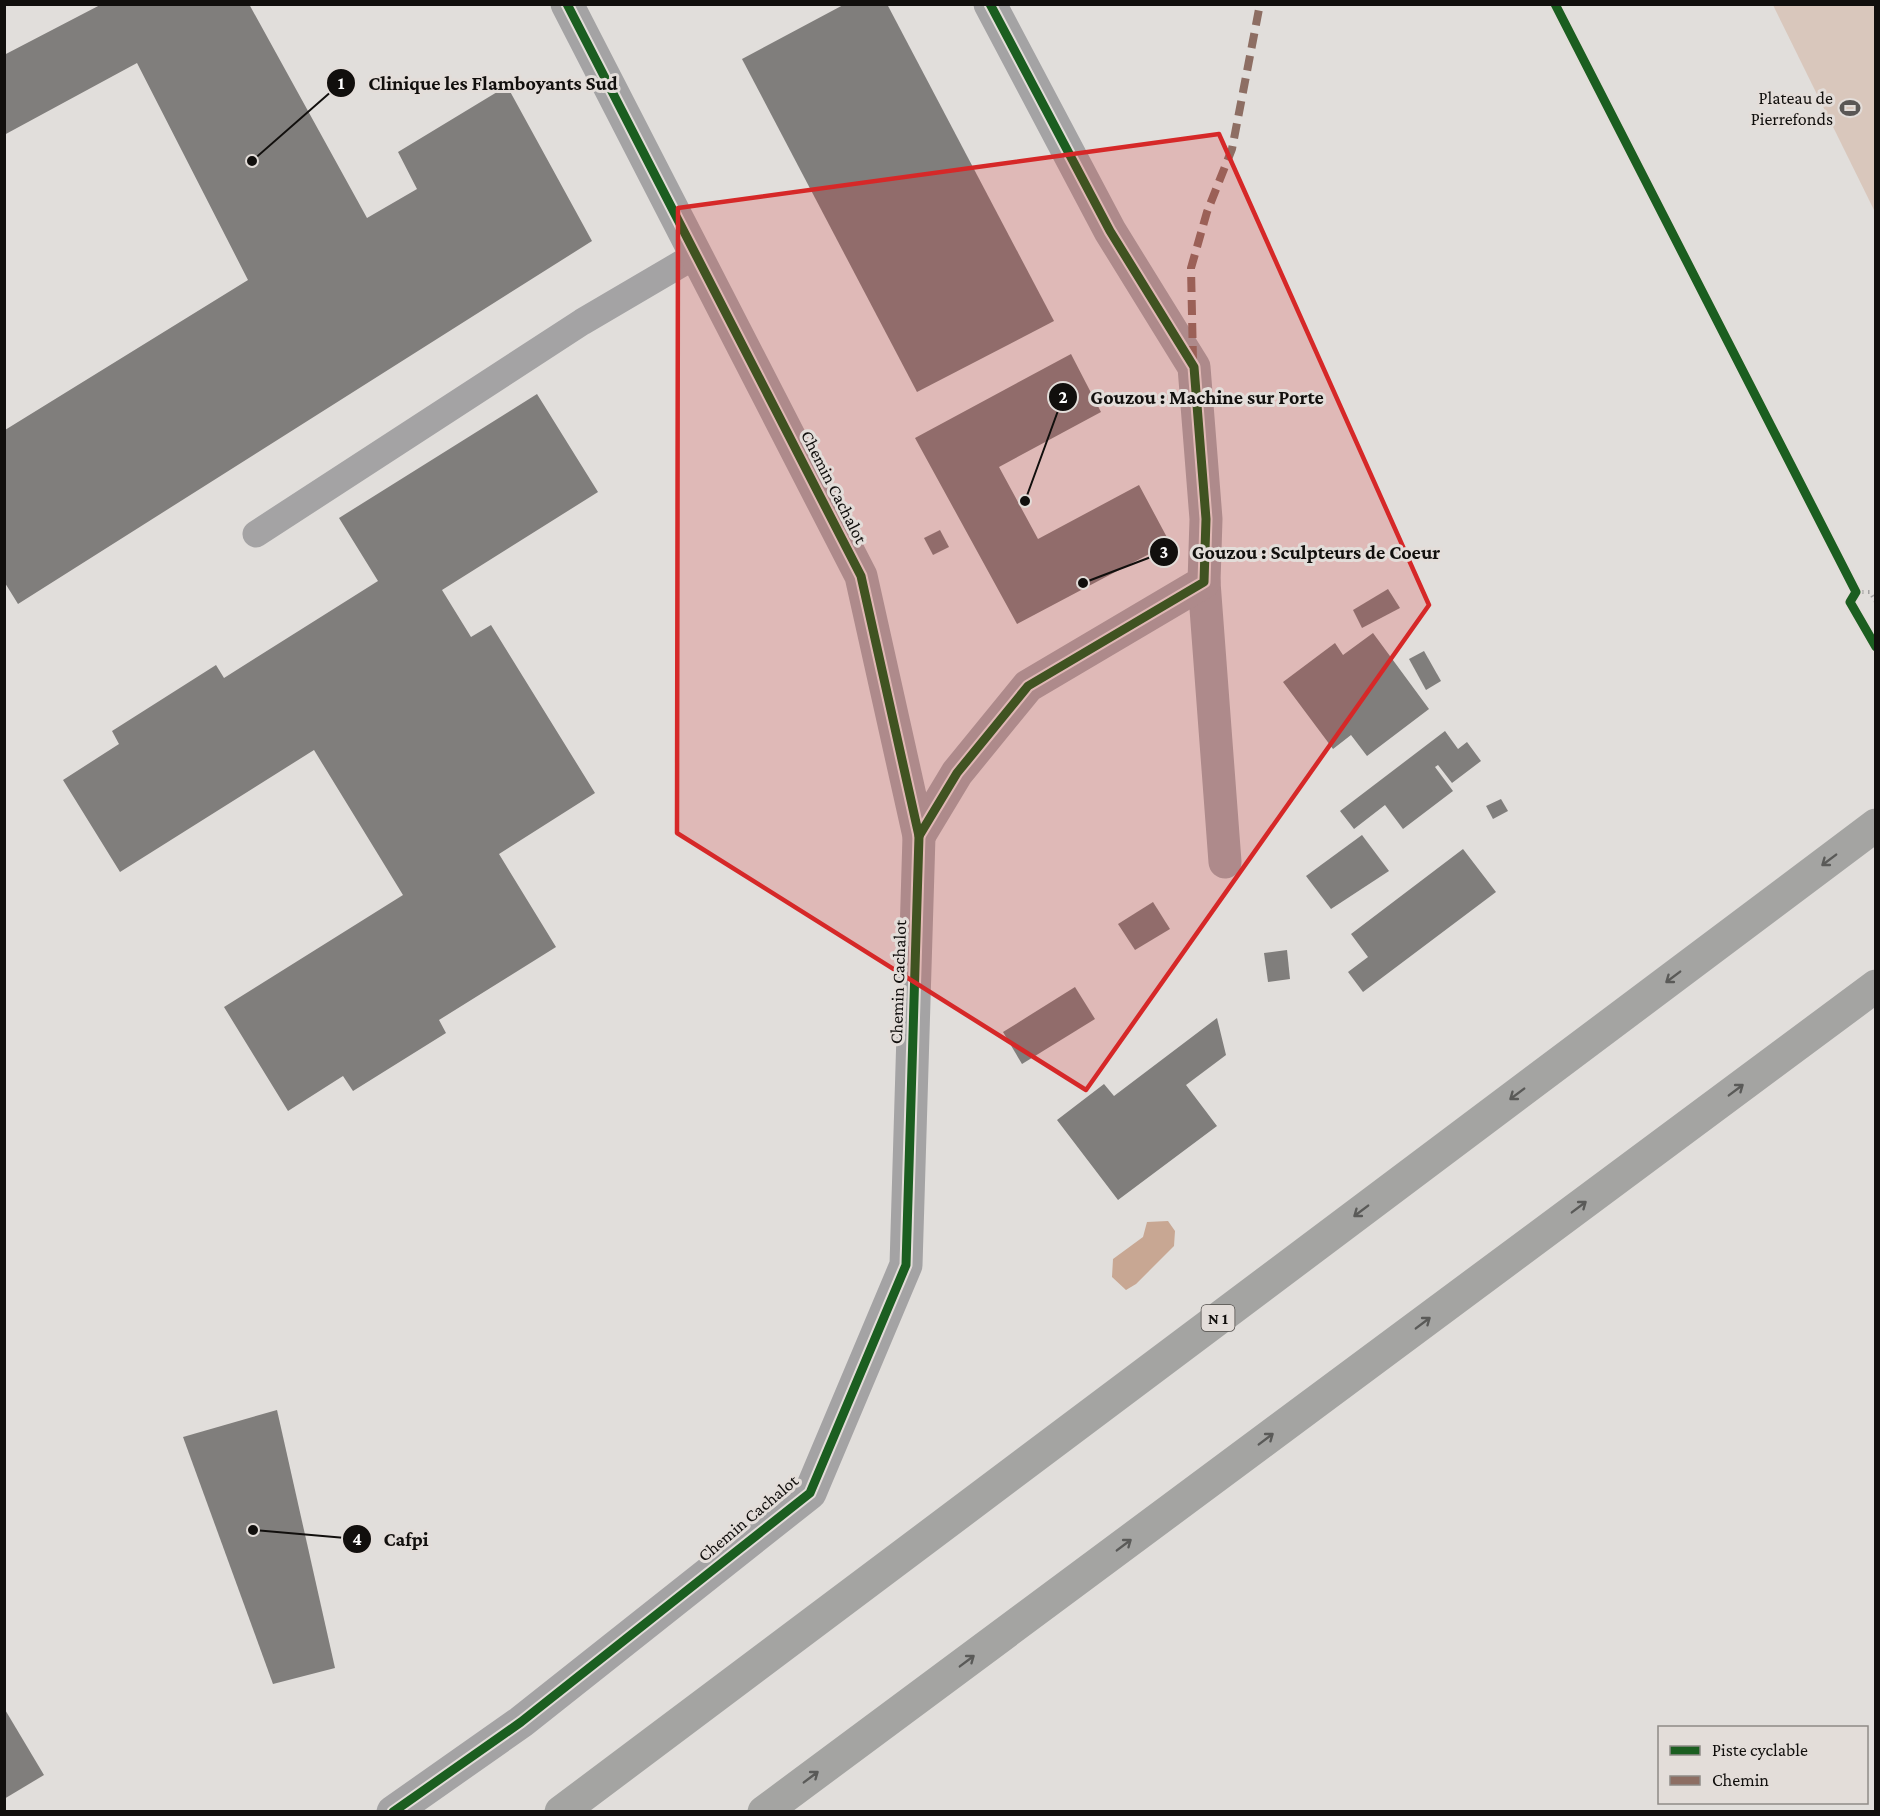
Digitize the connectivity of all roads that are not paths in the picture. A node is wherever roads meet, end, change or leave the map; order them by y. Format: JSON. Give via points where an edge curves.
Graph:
{"nodes":[{"id":1,"x":567,"y":4,"type":"edge"},
{"id":2,"x":990,"y":4,"type":"edge"},
{"id":3,"x":696,"y":255,"type":"junction"},
{"id":4,"x":256,"y":534,"type":"dead end"},
{"id":5,"x":1204,"y":582,"type":"junction"},
{"id":6,"x":1875,"y":825,"type":"edge"},
{"id":7,"x":919,"y":836,"type":"junction"},
{"id":8,"x":1225,"y":862,"type":"dead end"},
{"id":9,"x":1875,"y":986,"type":"edge"},
{"id":10,"x":393,"y":1812,"type":"edge"},
{"id":11,"x":561,"y":1812,"type":"edge"},
{"id":12,"x":764,"y":1812,"type":"edge"}],
"edges":[{"from":1,"to":3,"type":"street","name":"Chemin Cachalot"},
{"from":2,"to":5,"type":"street","via":[[1110,231],[1194,367],[1206,519]]},
{"from":3,"to":4,"type":"lane","via":[[582,322]]},
{"from":3,"to":7,"type":"street","name":"Chemin Cachalot","via":[[861,576]]},
{"from":5,"to":7,"type":"street","via":[[1028,686],[957,773]]},
{"from":5,"to":8,"type":"street"},
{"from":6,"to":11,"type":"highway","number":"N 1","one_way":true},
{"from":7,"to":10,"type":"street","name":"Chemin Cachalot","via":[[906,1265],[810,1493],[521,1722]]},
{"from":12,"to":9,"type":"highway","one_way":true}]}
